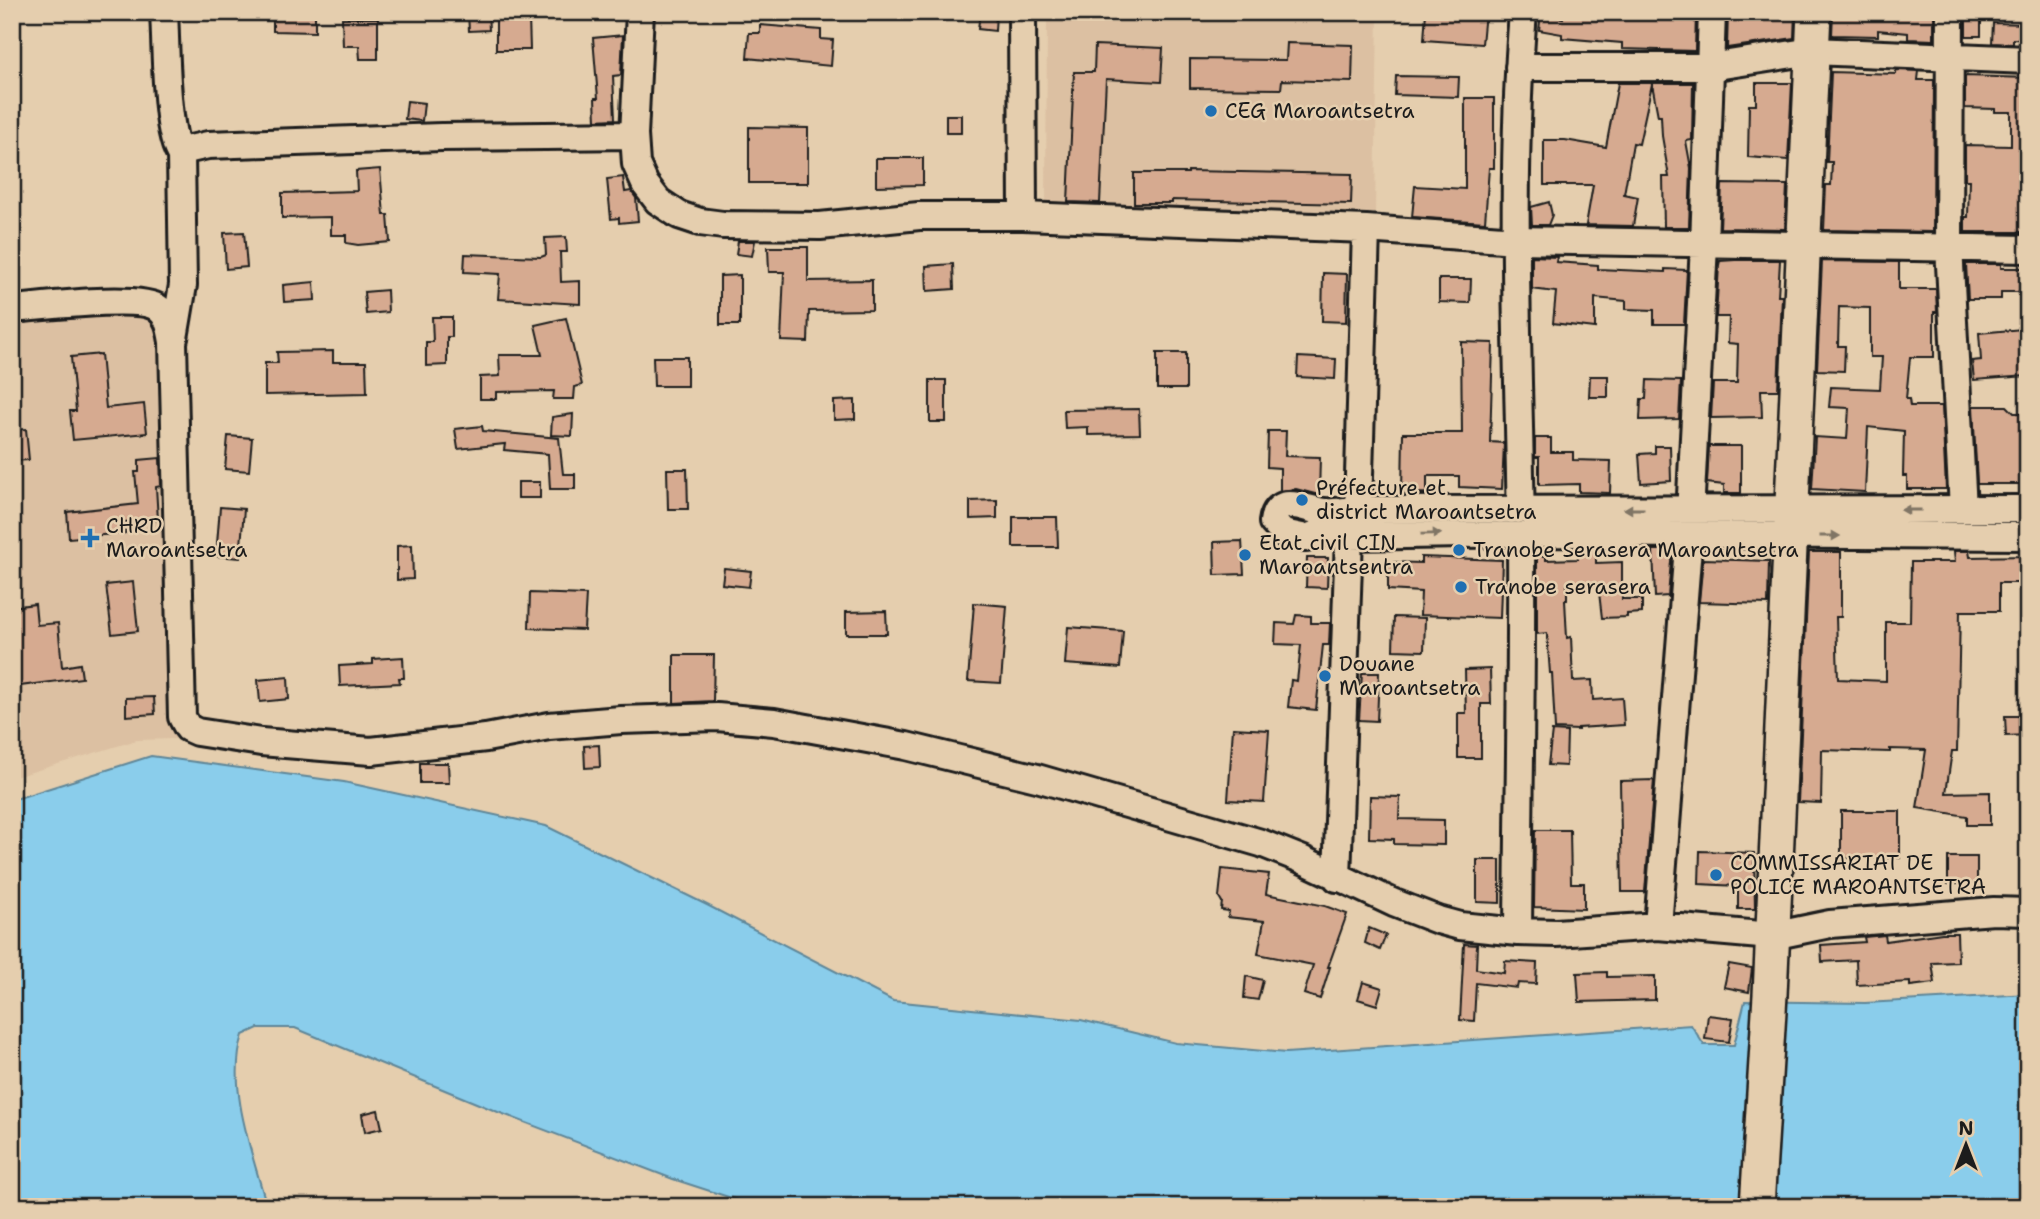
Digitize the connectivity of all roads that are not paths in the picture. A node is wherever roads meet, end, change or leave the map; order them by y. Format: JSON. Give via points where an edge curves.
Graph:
{"nodes":[{"id":1,"x":164,"y":12,"type":"edge"},
{"id":2,"x":640,"y":12,"type":"edge"},
{"id":3,"x":1022,"y":12,"type":"edge"},
{"id":4,"x":1523,"y":12,"type":"edge"},
{"id":5,"x":1712,"y":12,"type":"edge"},
{"id":6,"x":1814,"y":12,"type":"edge"},
{"id":7,"x":1950,"y":12,"type":"edge"},
{"id":8,"x":1812,"y":51,"type":"junction"},
{"id":9,"x":1949,"y":56,"type":"junction"},
{"id":10,"x":2028,"y":60,"type":"edge"},
{"id":11,"x":1519,"y":67,"type":"junction"},
{"id":12,"x":1710,"y":67,"type":"junction"},
{"id":13,"x":634,"y":135,"type":"junction"},
{"id":14,"x":181,"y":155,"type":"junction"},
{"id":15,"x":1023,"y":216,"type":"junction"},
{"id":16,"x":1366,"y":229,"type":"junction"},
{"id":17,"x":1516,"y":240,"type":"junction"},
{"id":18,"x":1704,"y":245,"type":"junction"},
{"id":19,"x":1802,"y":245,"type":"junction"},
{"id":20,"x":1948,"y":246,"type":"junction"},
{"id":21,"x":2028,"y":249,"type":"edge"},
{"id":22,"x":12,"y":309,"type":"edge"},
{"id":23,"x":173,"y":342,"type":"junction"},
{"id":24,"x":1963,"y":509,"type":"junction"},
{"id":25,"x":2028,"y":509,"type":"edge"},
{"id":26,"x":1358,"y":510,"type":"junction"},
{"id":27,"x":1520,"y":521,"type":"junction"},
{"id":28,"x":1689,"y":522,"type":"junction"},
{"id":29,"x":1791,"y":523,"type":"junction"},
{"id":30,"x":1349,"y":536,"type":"junction"},
{"id":31,"x":2028,"y":536,"type":"edge"},
{"id":32,"x":1337,"y":878,"type":"junction"},
{"id":33,"x":2028,"y":912,"type":"edge"},
{"id":34,"x":1658,"y":926,"type":"junction"},
{"id":35,"x":1518,"y":932,"type":"junction"},
{"id":36,"x":1772,"y":936,"type":"junction"},
{"id":37,"x":1757,"y":1207,"type":"edge"}],
"edges":[{"from":1,"to":14,"type":"street","via":[[171,122]]},
{"from":2,"to":13,"type":"street"},
{"from":3,"to":15,"type":"street"},
{"from":4,"to":11,"type":"street"},
{"from":5,"to":12,"type":"street"},
{"from":6,"to":8,"type":"main road"},
{"from":7,"to":9,"type":"street"},
{"from":8,"to":9,"type":"street"},
{"from":8,"to":12,"type":"street"},
{"from":8,"to":19,"type":"main road"},
{"from":9,"to":10,"type":"street"},
{"from":9,"to":20,"type":"street"},
{"from":11,"to":12,"type":"street"},
{"from":11,"to":17,"type":"street"},
{"from":12,"to":18,"type":"street"},
{"from":13,"to":14,"type":"street","via":[[208,145]]},
{"from":13,"to":15,"type":"street","via":[[636,164],[645,184],[679,215],[700,222],[820,226],[919,216]]},
{"from":14,"to":23,"type":"street","via":[[184,285]]},
{"from":15,"to":16,"type":"street"},
{"from":16,"to":17,"type":"street"},
{"from":16,"to":26,"type":"street"},
{"from":17,"to":18,"type":"street"},
{"from":17,"to":27,"type":"street"},
{"from":18,"to":19,"type":"street"},
{"from":18,"to":28,"type":"street"},
{"from":19,"to":20,"type":"street"},
{"from":19,"to":29,"type":"main road"},
{"from":20,"to":21,"type":"street"},
{"from":20,"to":24,"type":"street"},
{"from":22,"to":23,"type":"street","via":[[147,303],[165,314]]},
{"from":23,"to":32,"type":"street","via":[[182,718],[188,728],[261,742],[371,751],[621,720],[774,722],[906,746],[1037,778],[1261,843]]},
{"from":24,"to":25,"type":"street"},
{"from":24,"to":29,"type":"street","one_way":true},
{"from":26,"to":27,"type":"street"},
{"from":26,"to":30,"type":"street"},
{"from":26,"to":30,"type":"street","via":[[1322,512],[1289,505],[1275,513],[1275,526],[1287,535],[1306,538],[1324,531]]},
{"from":27,"to":28,"type":"street"},
{"from":30,"to":27,"type":"street","one_way":true},
{"from":27,"to":35,"type":"street"},
{"from":28,"to":29,"type":"street"},
{"from":28,"to":34,"type":"street"},
{"from":29,"to":31,"type":"street","one_way":true},
{"from":29,"to":36,"type":"main road"},
{"from":30,"to":32,"type":"street"},
{"from":32,"to":35,"type":"street","via":[[1438,920]]},
{"from":33,"to":36,"type":"street","via":[[1868,920]]},
{"from":34,"to":35,"type":"street"},
{"from":34,"to":36,"type":"street"},
{"from":36,"to":37,"type":"main road"}]}
